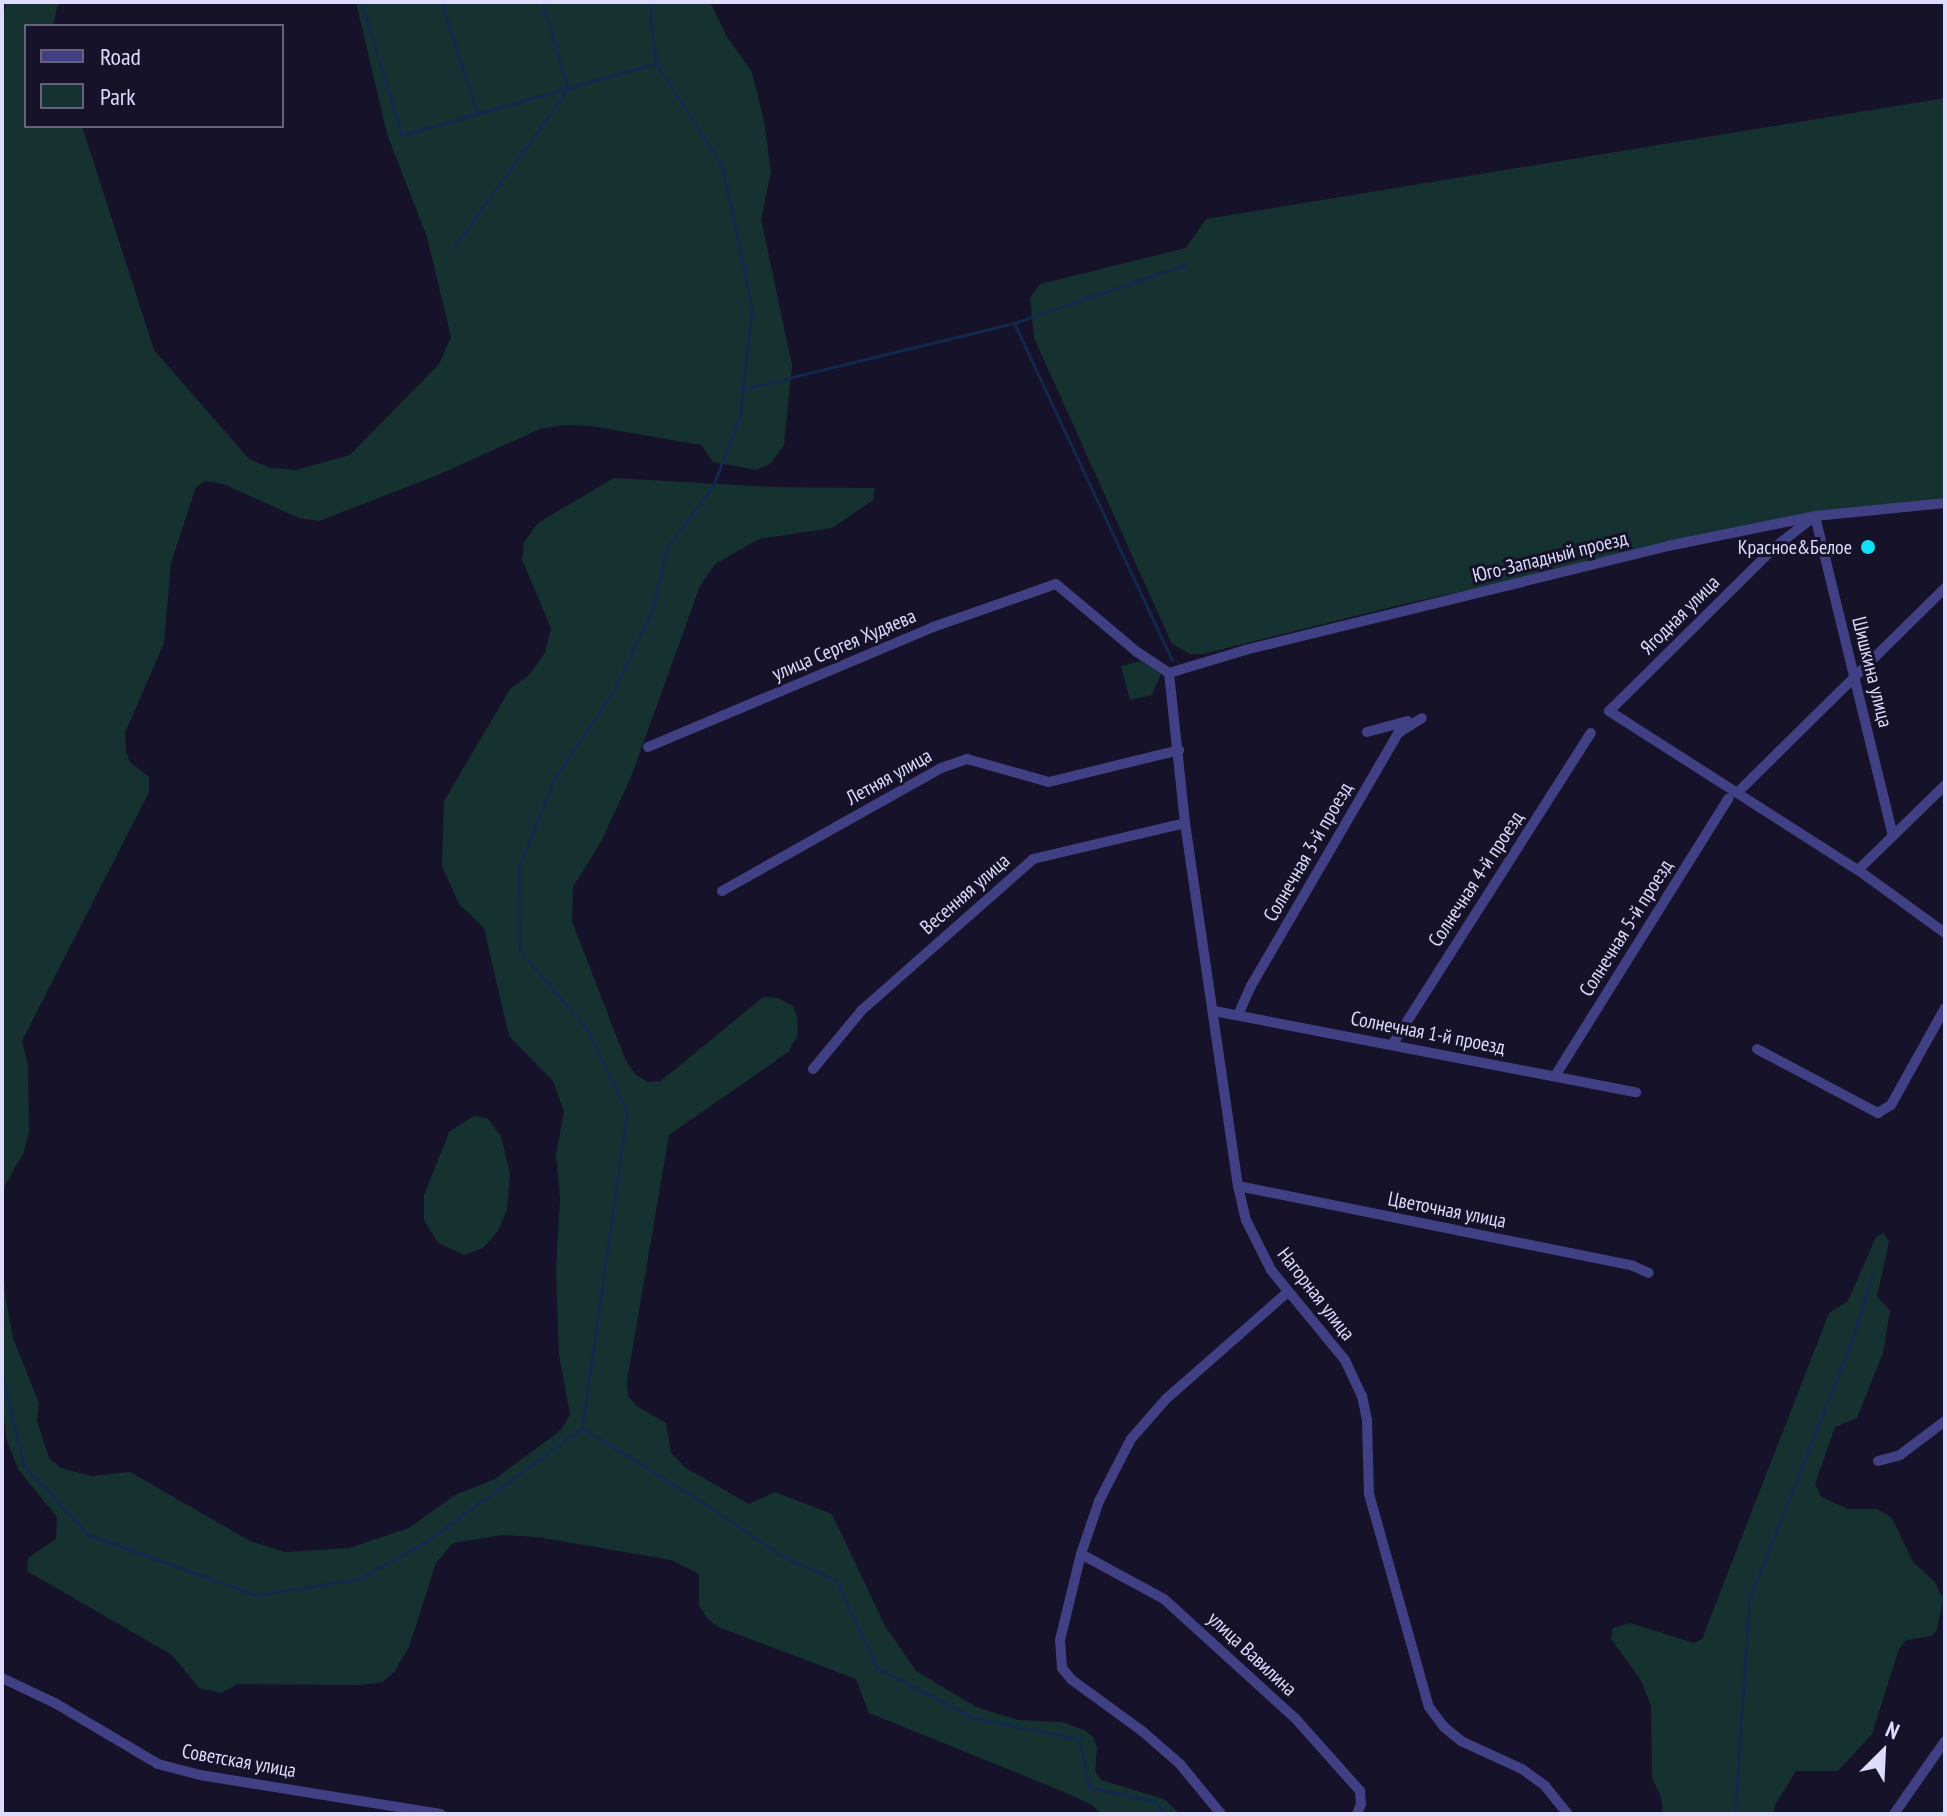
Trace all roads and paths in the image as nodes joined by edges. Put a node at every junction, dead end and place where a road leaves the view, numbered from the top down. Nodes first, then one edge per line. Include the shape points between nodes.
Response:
1 (1945, 503) edge
2 (1815, 516) junction
3 (1945, 588) edge
4 (1169, 673) junction
5 (1855, 678) junction
6 (1367, 732) dead end
7 (1591, 733) dead end
8 (648, 747) dead end
9 (1179, 750) junction
10 (1945, 785) edge
11 (1732, 796) junction
12 (1185, 823) junction
13 (1893, 836) junction
14 (1858, 870) junction
15 (722, 891) dead end
16 (1945, 933) edge
17 (1945, 1008) edge
18 (1214, 1011) junction
19 (1238, 1015) junction
20 (1392, 1045) junction
21 (1757, 1049) dead end
22 (813, 1069) dead end
23 (1555, 1076) junction
24 (1636, 1092) dead end
25 (1238, 1186) junction
26 (1649, 1273) dead end
27 (1288, 1292) junction
28 (1945, 1421) edge
29 (1878, 1461) dead end
30 (1081, 1554) junction
31 (2, 1678) edge
32 (1945, 1741) edge
33 (441, 1814) edge
34 (1221, 1814) edge
35 (1357, 1814) edge
36 (1568, 1814) edge
37 (1894, 1814) edge

1 - 2 street, Юго-Западный проезд
2 - 4 street, Юго-Западный проезд via 1668,546
2 - 5 street, Шишкина улица
2 - 11 street, Ягодная улица via 1775,547 1609,711
3 - 5 street, Солнечная 5-й проезд
4 - 8 street, улица Сергея Худяева via 1056,584 933,627
4 - 9 street, Нагорная улица
5 - 11 street, Солнечная 5-й проезд
5 - 13 street, Шишкина улица
6 - 19 street, Солнечная 3-й проезд via 1422,718 1398,733
7 - 20 street, Солнечная 4-й проезд
9 - 12 street, Нагорная улица
9 - 15 street, Летняя улица via 1049,782 987,762 954,763
10 - 13 street
11 - 14 street
11 - 23 street, Солнечная 5-й проезд
12 - 18 street, Нагорная улица
12 - 22 street, Весенняя улица via 1033,859 862,1010
13 - 14 street
14 - 16 street
17 - 21 street via 1884,1111 1872,1111
18 - 19 street, Солнечная 1-й проезд
18 - 25 street, Нагорная улица
19 - 20 street, Солнечная 1-й проезд
20 - 23 street, Солнечная 1-й проезд
23 - 24 street, Солнечная 1-й проезд
25 - 26 street, Цветочная улица
25 - 27 street, Нагорная улица via 1257,1248
27 - 30 street via 1166,1399 1131,1439 1099,1501
27 - 36 street, Нагорная улица via 1345,1360 1362,1396 1369,1494 1429,1707 1461,1741 1522,1769 1545,1786
28 - 29 street via 1900,1455
30 - 34 street via 1060,1640 1062,1668 1180,1764
30 - 35 street, улица Вавилина via 1164,1599 1284,1708 1360,1791
31 - 33 street, Советская улица via 158,1764
32 - 37 street

